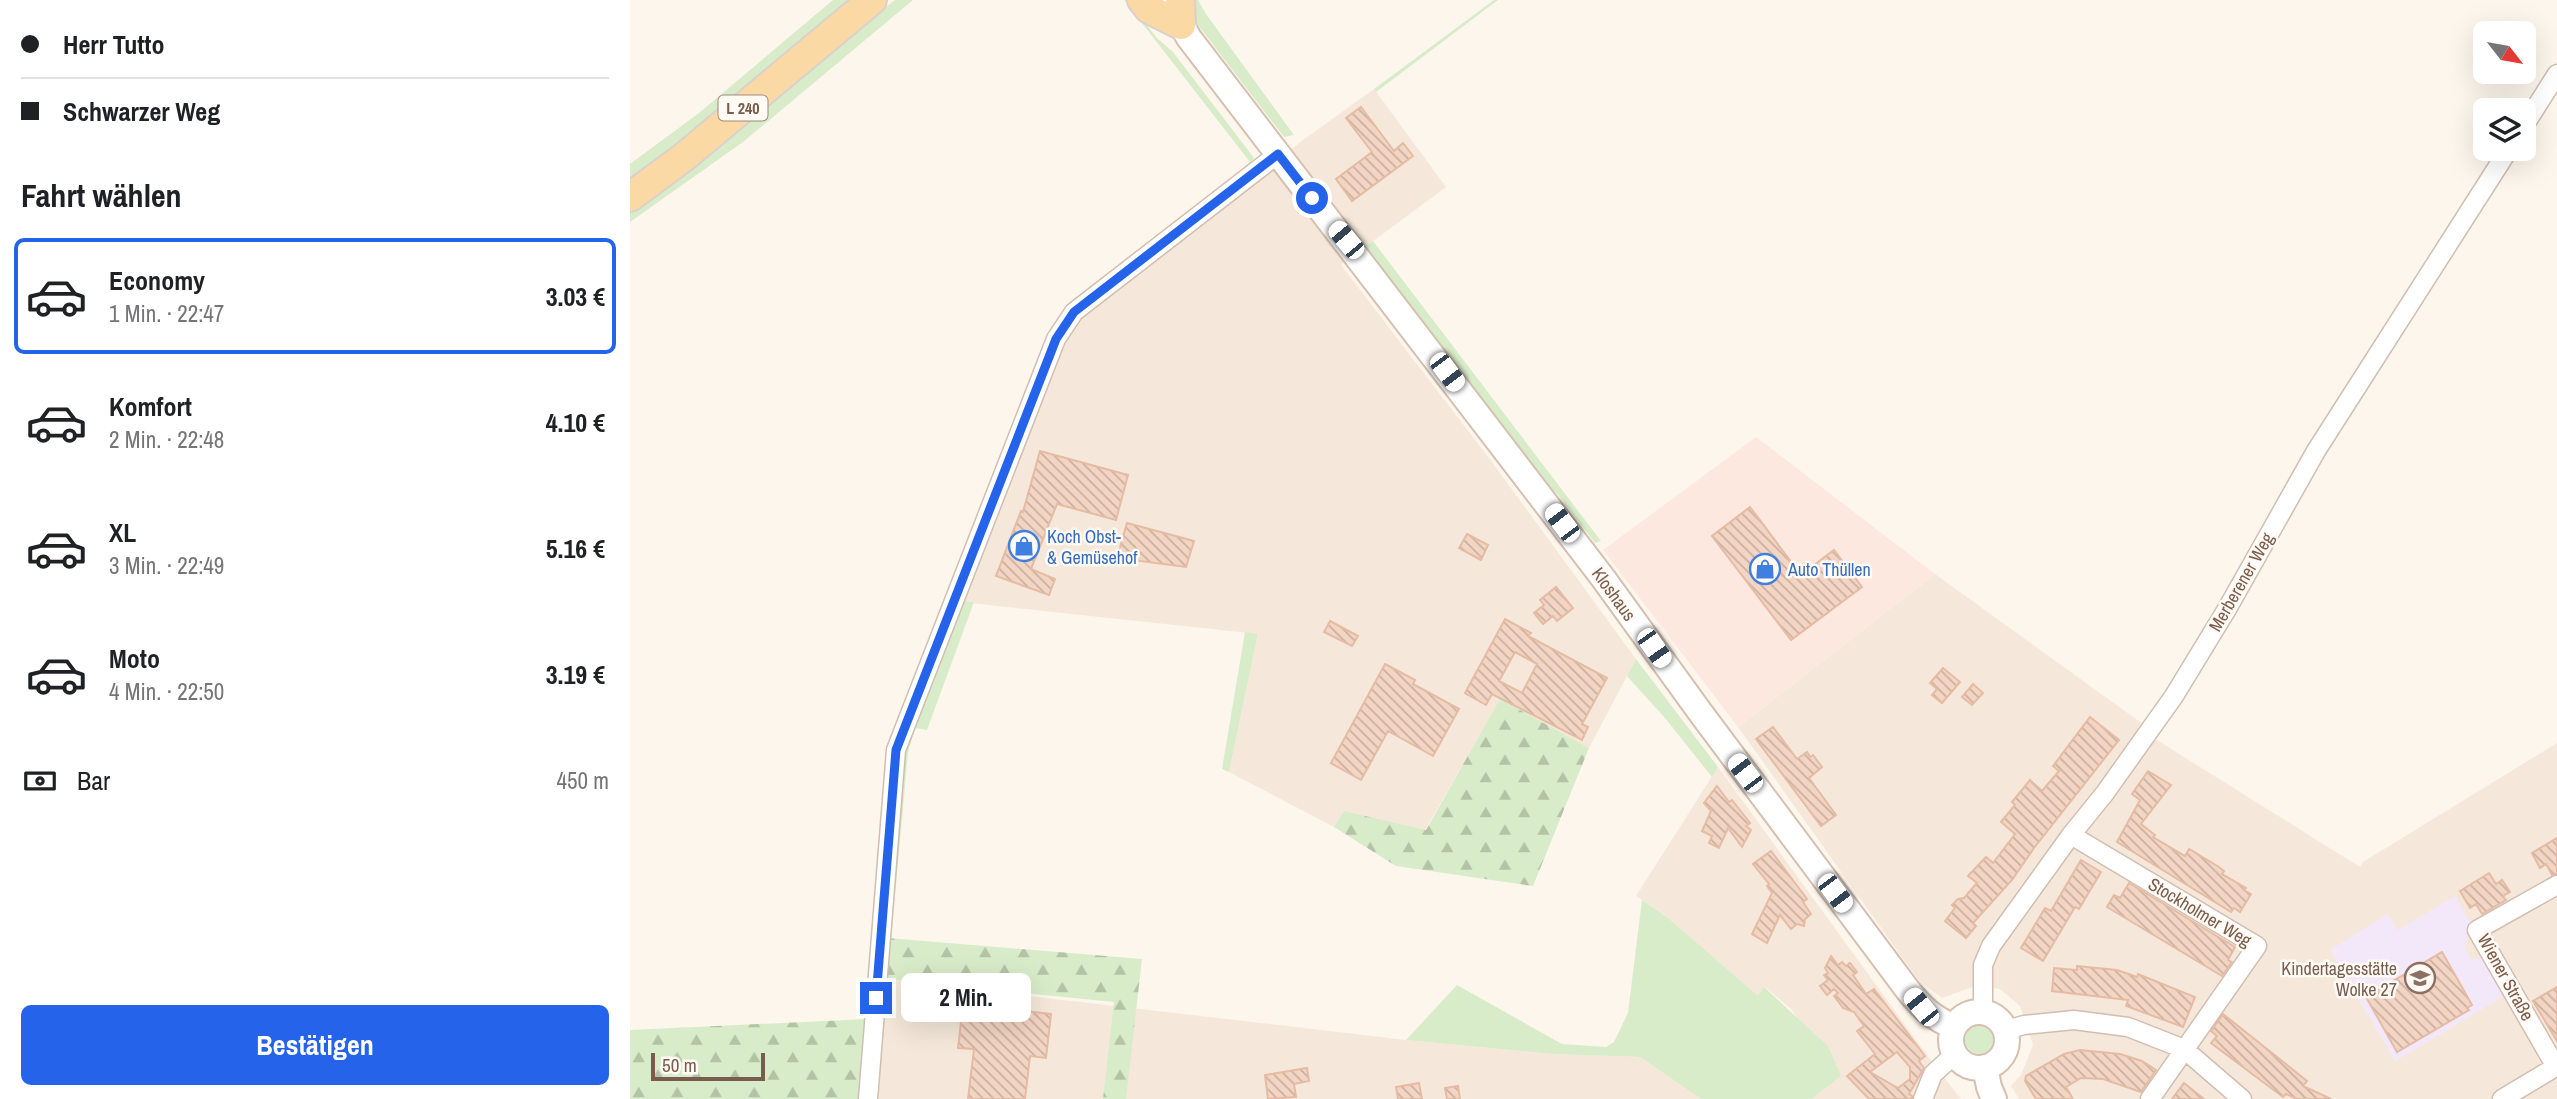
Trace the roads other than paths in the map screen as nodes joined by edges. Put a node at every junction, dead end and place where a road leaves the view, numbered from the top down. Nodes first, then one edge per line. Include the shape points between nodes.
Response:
1 (1142, 0) edge
2 (1153, 0) edge
3 (1168, 0) edge
4 (871, 2) edge
5 (1180, 13) edge
6 (2557, 74) edge
7 (2536, 107) edge
8 (1278, 154) junction
9 (2501, 161) edge
10 (630, 197) edge
11 (2071, 835) junction
12 (2557, 885) edge
13 (1983, 1012) junction
14 (1944, 1023) junction
15 (2006, 1030) junction
16 (2184, 1049) junction
17 (1955, 1054) junction
18 (2556, 1066) edge
19 (1986, 1067) junction
20 (868, 1099) edge
21 (1923, 1099) edge
22 (1994, 1099) edge
23 (2150, 1099) edge
24 (2242, 1099) edge
25 (2502, 1099) edge

1 - 5 main road via 1149,9
2 - 5 main road
3 - 5 main road
4 - 10 main road, L 240
5 - 8 main road, Kloshaus
6 - 7 street
8 - 14 main road, Kloshaus via 1603,578 1907,989 1921,1007
8 - 20 street via 1074,312 1056,339 896,750
9 - 11 street, Merberener Weg via 2316,451 2174,696
11 - 13 street, Merberener Weg via 1991,946 1983,965
11 - 16 street, Stockholmer Weg via 2257,946
12 - 18 street, Wiener Straße via 2477,930
13 - 14 main road
13 - 15 main road via 1997,1018
14 - 17 main road
15 - 16 street via 2074,1020 2128,1027
15 - 19 main road via 2006,1049
16 - 23 street
16 - 24 street
17 - 19 main road via 1968,1066
17 - 21 street via 1933,1074
18 - 25 street
19 - 22 main road

